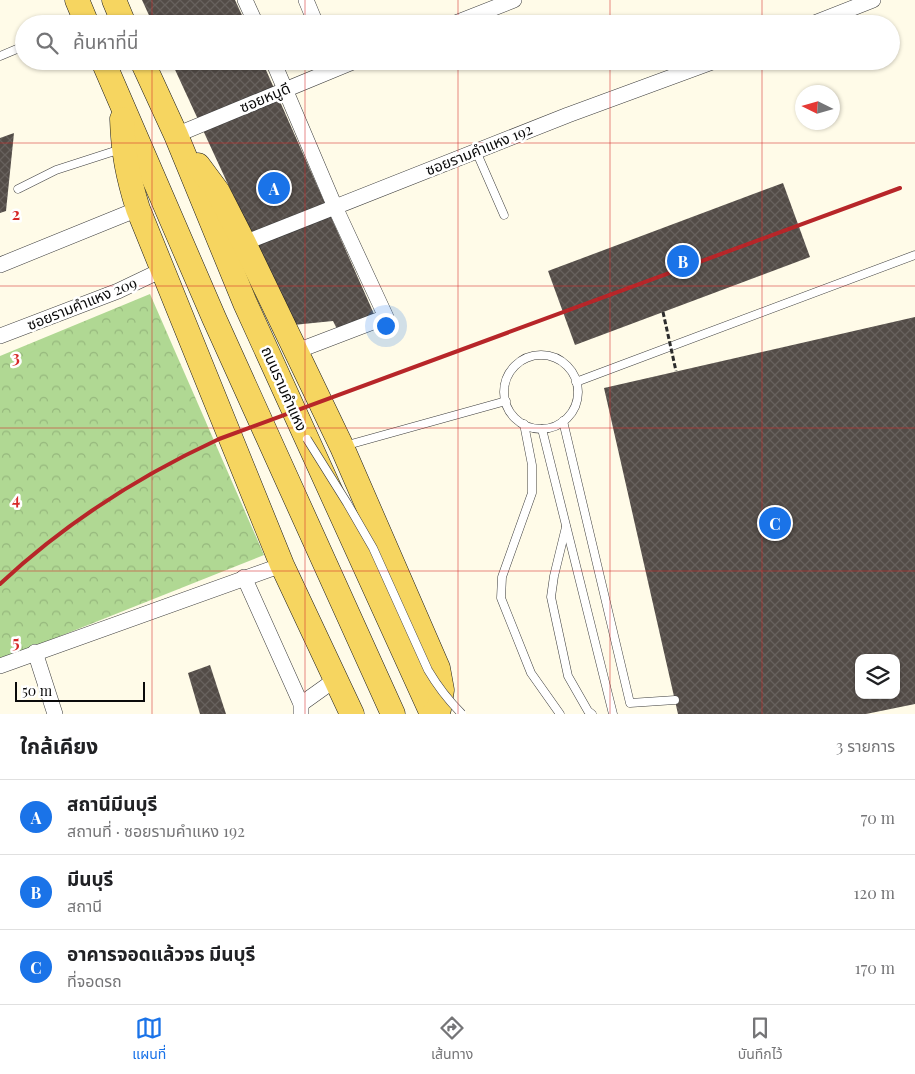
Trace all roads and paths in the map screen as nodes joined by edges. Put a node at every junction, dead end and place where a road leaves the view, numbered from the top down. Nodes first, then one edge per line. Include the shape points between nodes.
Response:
1 (114, 0) edge
2 (245, 0) edge
3 (306, 0) edge
4 (514, 0) edge
5 (873, 0) edge
6 (120, 15) edge
7 (252, 15) edge
8 (312, 15) edge
9 (475, 15) edge
10 (835, 15) edge
11 (15, 50) edge
12 (0, 56) edge
13 (107, 70) edge
14 (146, 70) edge
15 (277, 70) edge
16 (324, 70) edge
17 (690, 70) edge
18 (286, 90) junction
19 (122, 105) junction
20 (176, 135) junction
21 (123, 148) junction
22 (476, 151) junction
23 (18, 189) dead end
24 (335, 207) junction
25 (138, 209) junction
26 (504, 215) dead end
27 (244, 243) junction
28 (915, 255) edge
29 (0, 266) edge
30 (162, 270) junction
31 (664, 312) dead end
32 (0, 336) edge
33 (297, 351) junction
34 (676, 371) dead end
35 (576, 382) junction
36 (506, 401) junction
37 (563, 421) junction
38 (524, 424) junction
39 (542, 429) junction
40 (307, 439) junction
41 (342, 447) junction
42 (566, 526) junction
43 (282, 565) junction
44 (244, 577) junction
45 (35, 652) junction
46 (0, 666) edge
47 (336, 679) junction
48 (675, 700) dead end
49 (301, 709) edge
50 (55, 714) edge
51 (352, 714) edge
52 (393, 714) edge
53 (432, 714) edge
54 (462, 714) edge
55 (560, 714) edge
56 (592, 714) edge
57 (613, 714) edge

1 - 6 main road
2 - 7 street
3 - 8 street
4 - 9 street
5 - 10 street
11 - 12 lane
13 - 19 main road
14 - 20 main road, ถนนรามคำแหง
15 - 18 street
16 - 18 street, ซอยหนูดี
17 - 22 street, ซอยรามคำแหง 192
18 - 20 street, ซอยหนูดี
18 - 24 street
19 - 21 main road
19 - 52 main road via 214,318
20 - 27 main road via 218,192
20 - 40 main road, ถนนรามคำแหง via 245,303
21 - 23 lane via 56,170
21 - 25 main road
22 - 24 street, ซอยรามคำแหง 192
22 - 26 lane
24 - 27 street, ซอยรามคำแหง 192
24 - 33 street via 386,316
25 - 29 street
25 - 30 main road
27 - 33 main road
28 - 35 lane
30 - 32 street, ซอยรามคำแหง 209 via 118,291
30 - 43 main road
31 - 34 path, bridge
33 - 41 main road
35 - 36 lane via 570,369 561,361 538,355 517,364 509,373 504,385
35 - 37 lane via 576,402
36 - 38 lane via 509,410
36 - 41 lane
37 - 39 lane
37 - 48 lane via 630,703
38 - 39 lane
38 - 55 lane via 532,466 532,493 502,577 502,598 531,673
39 - 42 lane
40 - 53 main road, ถนนรามคำแหง, bridge
40 - 54 lane, bridge via 373,548 437,686
41 - 53 main road via 438,668 442,690 439,709
42 - 56 lane via 551,597 568,676
42 - 57 lane
43 - 44 street
43 - 47 main road
44 - 45 street
44 - 49 street
45 - 46 street
45 - 50 street
47 - 49 street
47 - 51 main road

